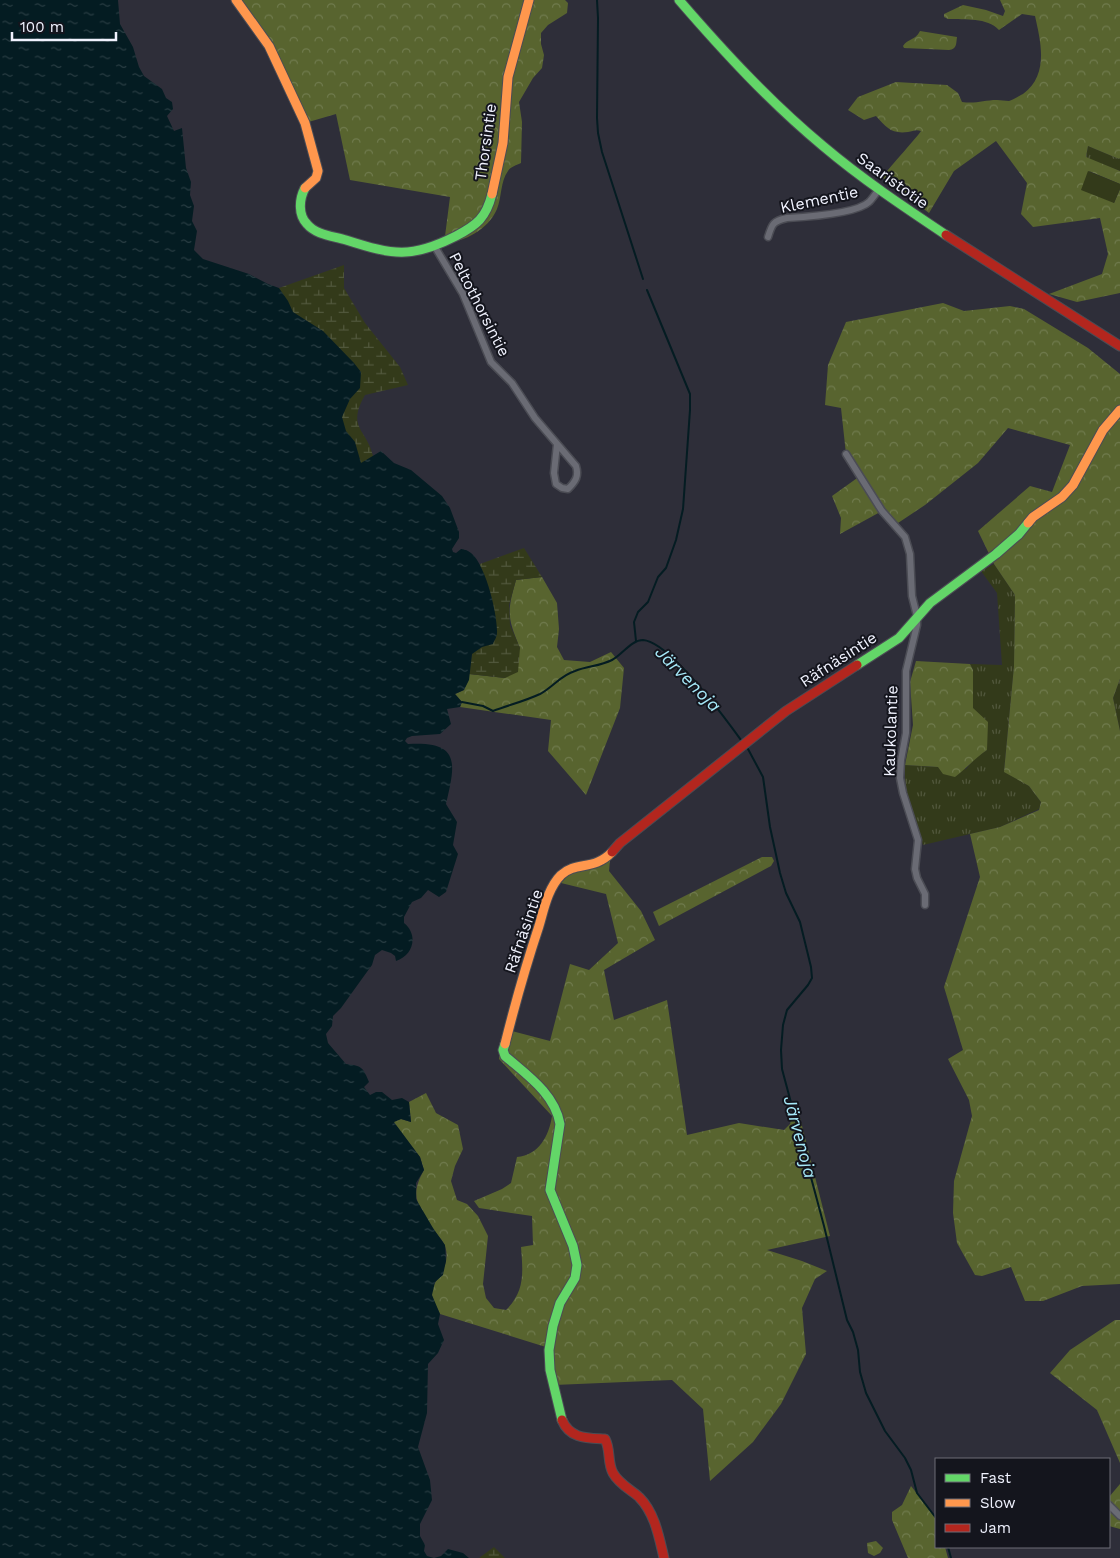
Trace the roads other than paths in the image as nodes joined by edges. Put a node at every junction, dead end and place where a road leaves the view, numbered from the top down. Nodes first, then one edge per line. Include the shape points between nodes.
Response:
1 (236, 0) edge
2 (529, 0) edge
3 (679, 0) edge
4 (879, 189) junction
5 (768, 238) dead end
6 (435, 247) junction
7 (1120, 346) edge
8 (1120, 410) edge
9 (557, 444) junction
10 (846, 454) dead end
11 (917, 616) junction
12 (925, 905) dead end
13 (1110, 1506) edge
14 (1120, 1516) edge
15 (664, 1558) edge

1 - 6 street, Thorsintie via 270,46 305,123 318,171 302,193 304,221 322,233 367,248 406,254
2 - 6 street, Thorsintie via 510,66 505,129 491,201 473,227
3 - 4 street, Saaristotie via 739,68 776,104 844,164
4 - 5 street, Klementie via 868,203 853,209 778,220 771,225
4 - 7 street, Saaristotie
6 - 9 street, Peltothorsintie via 463,294 490,362 512,383
8 - 11 street, Räfnäsintie via 1103,430 1073,485 1062,498 1033,516 1019,534 996,554
9 - 9 street, Peltothorsintie via 578,473 568,489 556,484
10 - 11 street, Kaukolantie via 882,511 905,537
11 - 12 street, Kaukolantie via 906,672 906,733 900,778 918,840 915,869 925,894
11 - 15 street, Räfnäsintie via 899,638 786,711 620,843 600,863 573,867 563,873 543,913 508,1031 503,1050 505,1056 550,1099 558,1110 560,1123 550,1190 576,1252 577,1267 573,1284 562,1299 554,1323 550,1348 549,1366 559,1412 565,1427 576,1436 605,1439 609,1444 612,1471 644,1502
13 - 14 street

